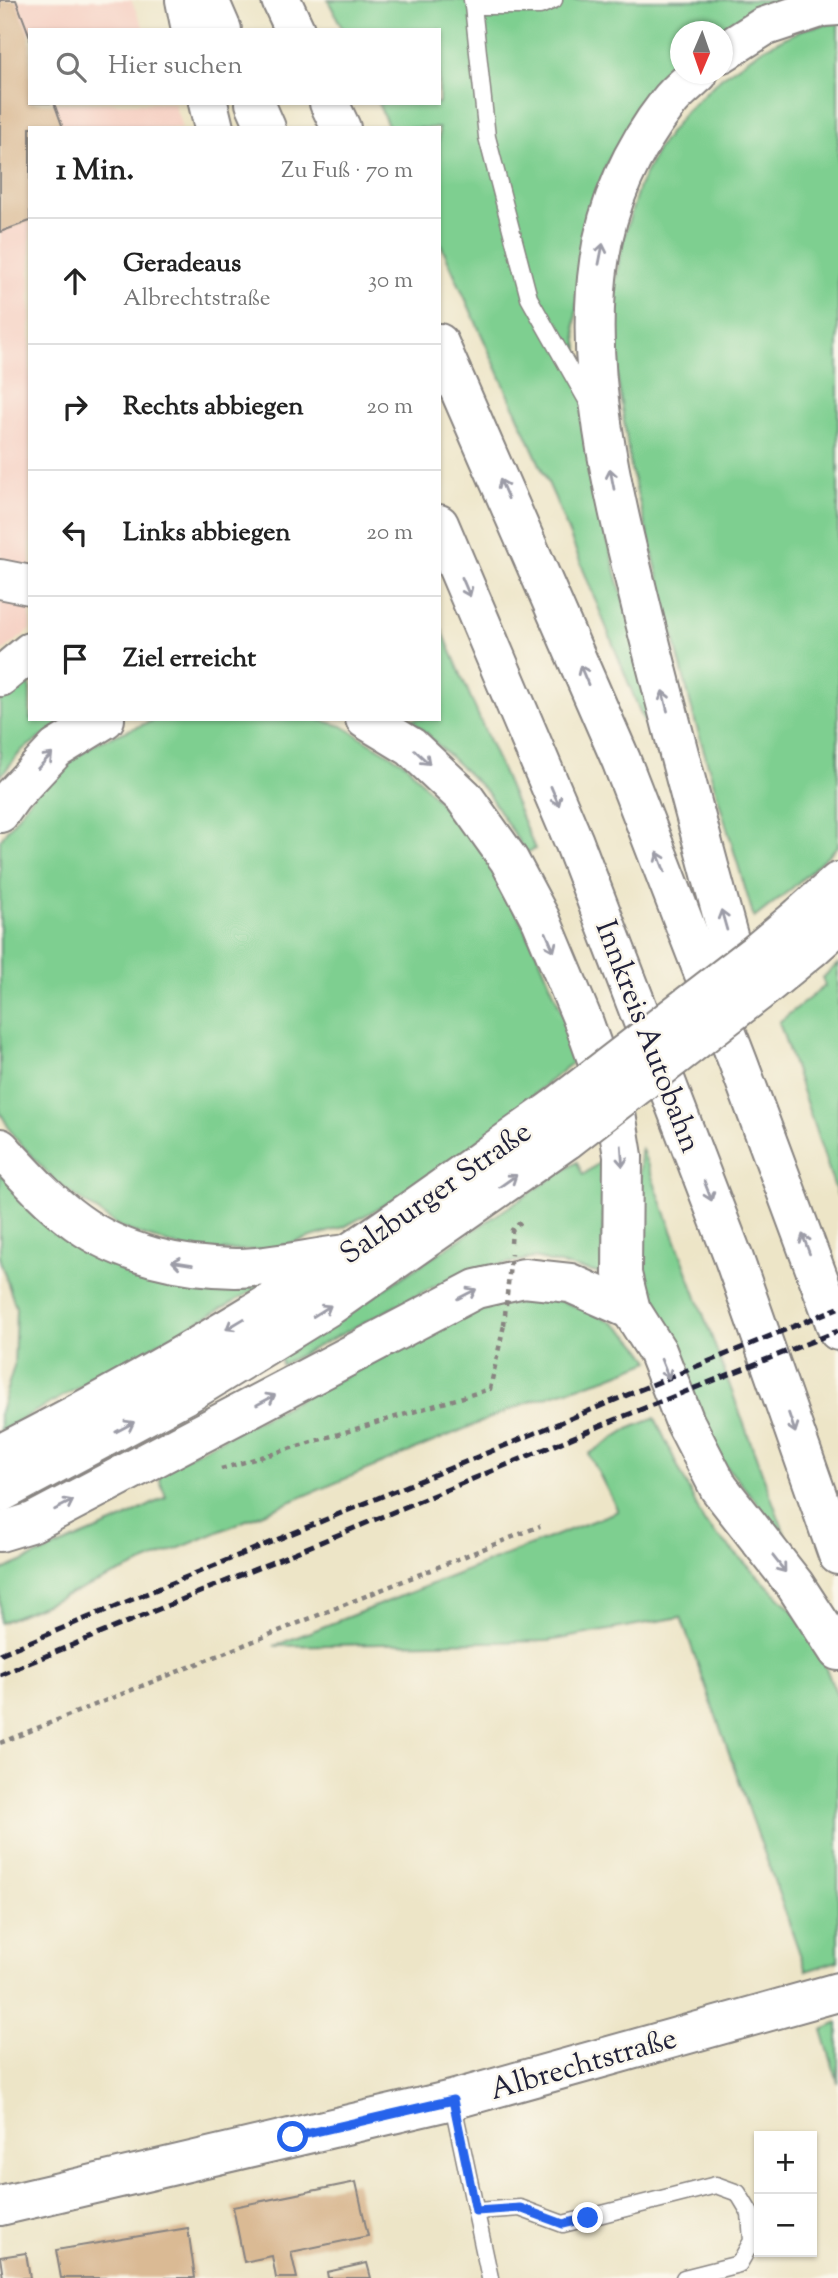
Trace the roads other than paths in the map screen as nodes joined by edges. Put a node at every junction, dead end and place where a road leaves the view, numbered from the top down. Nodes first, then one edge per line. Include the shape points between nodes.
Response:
1 (185, 0) edge
2 (209, 0) edge
3 (281, 0) edge
4 (554, 0) edge
5 (472, 3) edge
6 (838, 6) edge
7 (191, 28) edge
8 (221, 28) edge
9 (294, 28) edge
10 (733, 46) edge
11 (688, 84) edge
12 (208, 105) edge
13 (256, 105) edge
14 (330, 105) edge
15 (214, 126) edge
16 (265, 126) edge
17 (340, 126) edge
18 (441, 348) edge
19 (602, 428) junction
20 (441, 529) edge
21 (0, 579) edge
22 (28, 585) edge
23 (28, 654) edge
24 (0, 677) edge
25 (103, 721) edge
26 (368, 721) edge
27 (0, 813) edge
28 (838, 883) edge
29 (817, 929) edge
30 (738, 1062) junction
31 (561, 1123) junction
32 (0, 1148) edge
33 (347, 1254) junction
34 (631, 1310) junction
35 (838, 1331) edge
36 (0, 1454) edge
37 (0, 1493) edge
38 (0, 1532) edge
39 (838, 1555) edge
40 (838, 1651) edge
41 (838, 1992) edge
42 (453, 2100) junction
43 (0, 2206) edge
44 (476, 2211) junction
45 (490, 2278) edge
46 (684, 2278) edge

1 - 7 main road
2 - 8 main road
3 - 9 main road
4 - 5 lane via 540,6
5 - 19 lane via 487,137 528,298
6 - 10 main road via 763,27
19 -> 11 main road via 594,322 599,261 613,202 635,152 669,102
12 - 15 main road
13 - 16 main road
14 - 17 main road
30 -> 18 main road via 621,760
30 -> 19 main road via 742,986 684,780
20 -> 39 main road, Innkreis Autobahn via 579,855 734,1259
21 - 22 main road
23 - 24 main road
27 -> 25 main road via 56,749
26 -> 34 main road via 411,747 464,797 509,860 541,920 616,1113 623,1156 622,1274
28 - 29 main road, Salzburger Straße
29 - 31 main road, Salzburger Straße, bridge via 757,993
35 -> 30 main road
31 - 33 main road, Salzburger Straße
37 -> 31 main road, Salzburger Straße via 190,1392 320,1313
33 -> 32 main road via 236,1268 181,1264 130,1250 78,1223
33 -> 36 main road, Salzburger Straße via 129,1387
38 -> 34 main road via 33,1522 476,1289 524,1278 570,1283
34 -> 40 main road via 657,1351 685,1422 719,1488 795,1585
41 - 42 main road, Albrechtstraße
42 - 43 main road, Albrechtstraße
42 - 44 lane
44 - 45 lane
44 - 46 lane via 520,2208 563,2224 716,2185 738,2193 750,2213 752,2241 739,2264

